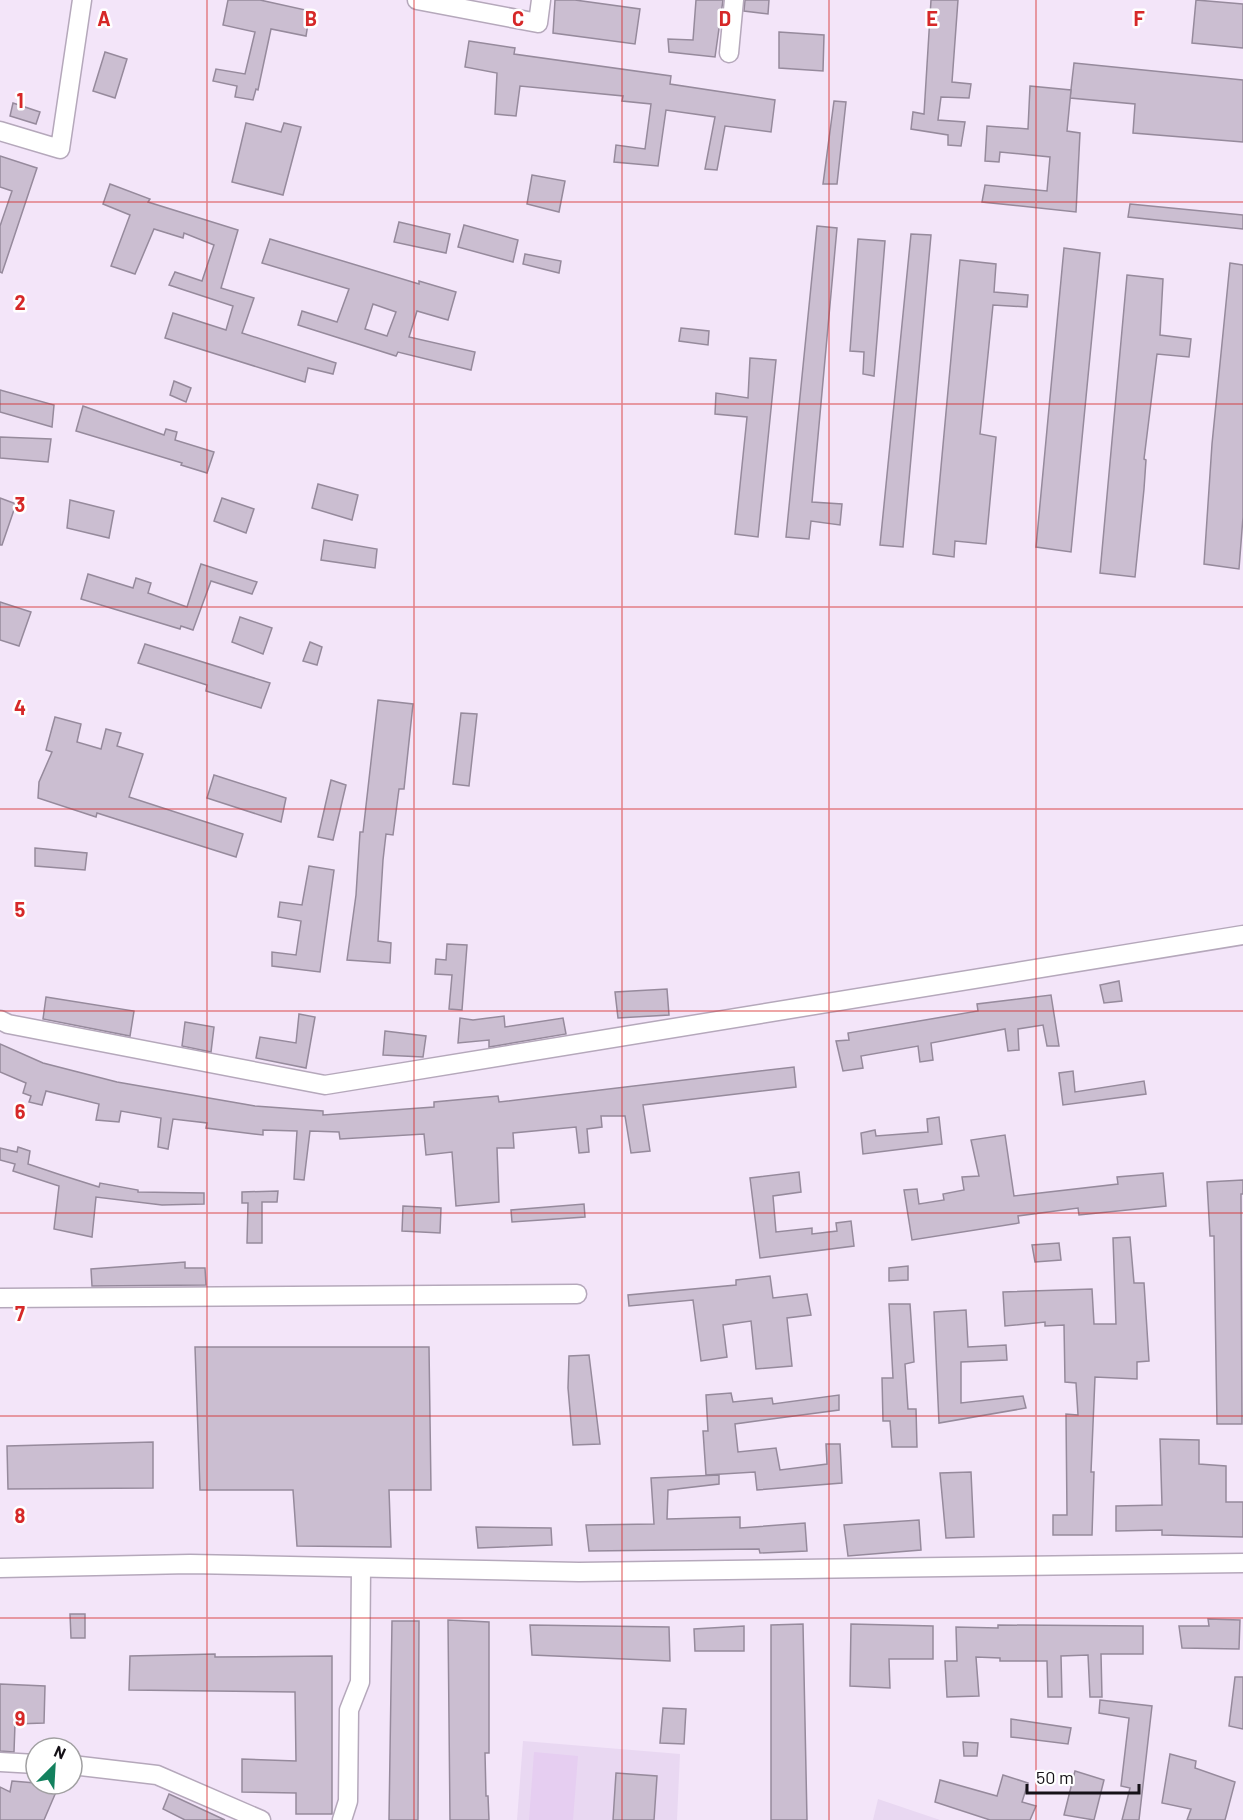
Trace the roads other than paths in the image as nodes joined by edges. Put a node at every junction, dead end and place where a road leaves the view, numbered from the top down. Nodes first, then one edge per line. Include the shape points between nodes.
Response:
1 (82, 0) edge
2 (417, 0) edge
3 (541, 0) edge
4 (734, 0) edge
5 (729, 53) dead end
6 (0, 131) edge
7 (1243, 935) edge
8 (0, 1020) edge
9 (577, 1294) dead end
10 (0, 1298) edge
11 (1243, 1563) edge
12 (0, 1568) edge
13 (361, 1568) junction
14 (0, 1762) edge
15 (24, 1763) edge
16 (84, 1767) edge
17 (261, 1820) edge
18 (342, 1820) edge

1 - 6 street via 60,148
2 - 3 street via 538,23
4 - 5 street
7 - 8 street via 325,1085
9 - 10 street
11 - 13 street via 579,1572
12 - 13 street via 190,1564
13 - 18 street via 360,1682 350,1710 348,1801
14 - 15 street
16 - 17 street via 157,1775

